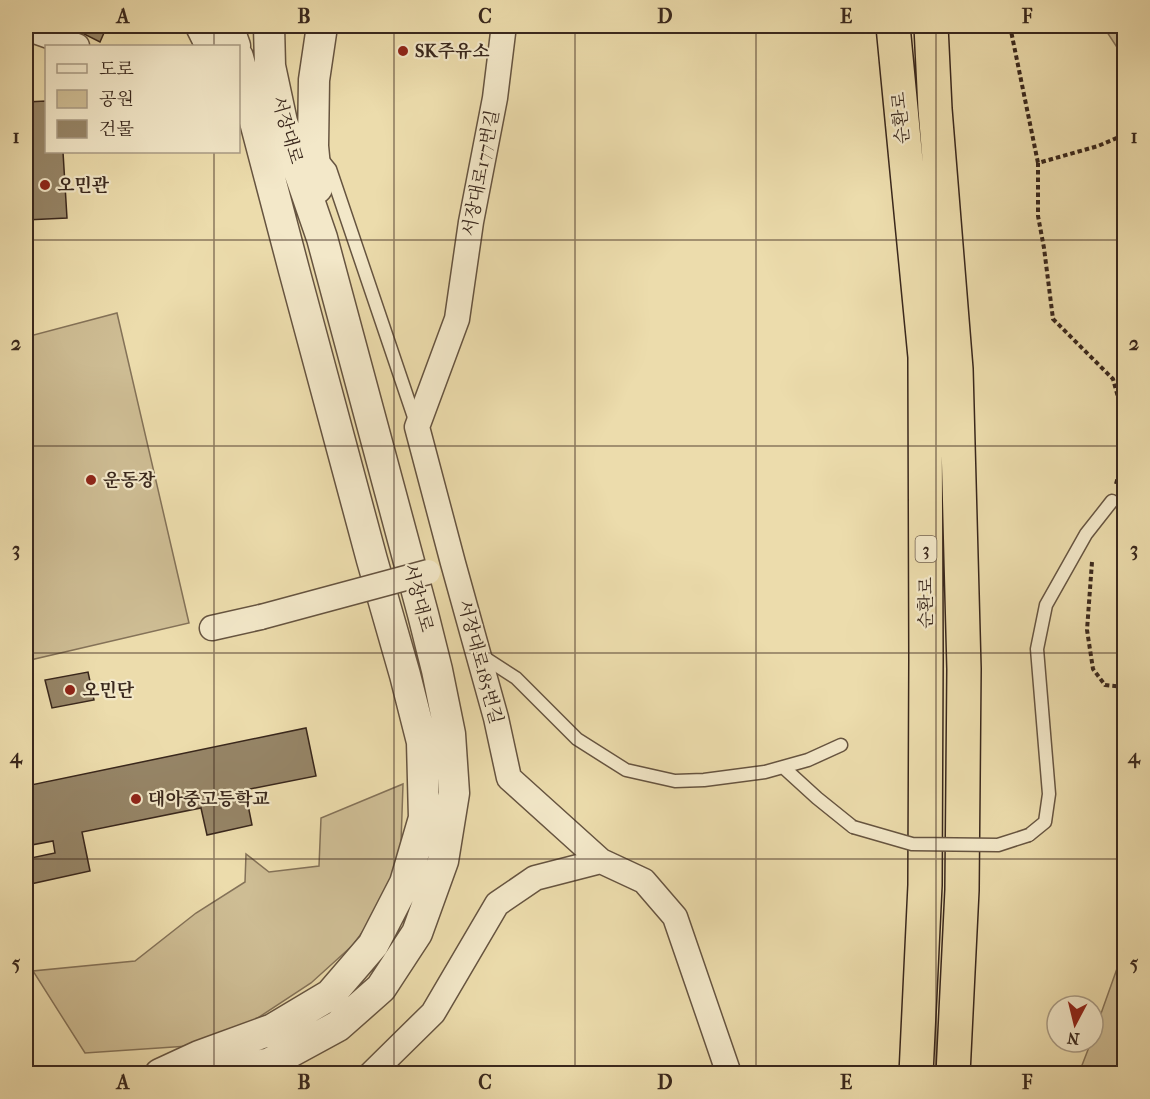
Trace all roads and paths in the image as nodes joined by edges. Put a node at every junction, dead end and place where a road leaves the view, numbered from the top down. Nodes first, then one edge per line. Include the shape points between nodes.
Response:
1 (201, 26) edge
2 (228, 26) edge
3 (269, 26) edge
4 (322, 26) edge
5 (502, 26) edge
6 (893, 26) edge
7 (931, 26) edge
8 (1010, 26) edge
9 (26, 28) edge
10 (74, 45) edge
11 (210, 45) edge
12 (235, 45) edge
13 (240, 64) edge
14 (240, 101) edge
15 (259, 131) junction
16 (1125, 135) edge
17 (313, 146) junction
18 (1038, 163) junction
19 (322, 238) junction
20 (1125, 419) edge
21 (417, 427) junction
22 (1125, 447) edge
23 (1112, 501) joint
24 (1092, 562) dead end
25 (453, 563) junction
26 (212, 628) dead end
27 (478, 654) junction
28 (1125, 687) edge
29 (841, 745) dead end
30 (783, 767) junction
31 (601, 861) junction
32 (275, 1068) edge
33 (160, 1074) edge
34 (222, 1074) edge
35 (370, 1074) edge
36 (729, 1074) edge
37 (916, 1074) edge
38 (953, 1074) edge

1 - 11 street
2 - 12 street
3 - 19 street, 서장대로 via 270,66 282,122
4 - 17 street via 314,80
5 - 21 street, 서장대로177번길 via 495,98 457,320
6 - 37 highway, 순환로 / 3 via 925,357 925,885
7 - 38 highway, 순환로 / 3 via 956,369 964,669 962,890
8 - 18 path
9 - 10 street
13 - 15 street, 서장대로
14 - 15 street
15 - 33 street, 서장대로 via 422,742 424,818 405,883 373,945 330,995 273,1029
16 - 18 path
17 - 19 street
17 - 21 lane, 서장대로185번길 via 330,169
18 - 20 path via 1038,216 1053,319 1113,379
19 - 32 street, 서장대로 via 437,670 450,734 454,793 442,861 417,933 381,988 338,1026
21 - 25 street, 서장대로185번길
22 - 23 path
23 - 30 lane, bridge via 1086,534 1047,605 1037,649 1049,795 1045,822 1029,835 998,845 912,844 853,827
24 - 28 path via 1087,630 1093,669 1106,685
25 - 26 street, bridge
25 - 27 street, 서장대로185번길
27 - 30 lane via 516,678 578,739 626,770 675,781
27 - 31 street, 서장대로185번길 via 508,778
29 - 30 lane
31 - 35 street via 535,878 497,904 433,1013
31 - 36 street, 서장대로185번길 via 644,881 675,917
32 - 34 street, 서장대로

